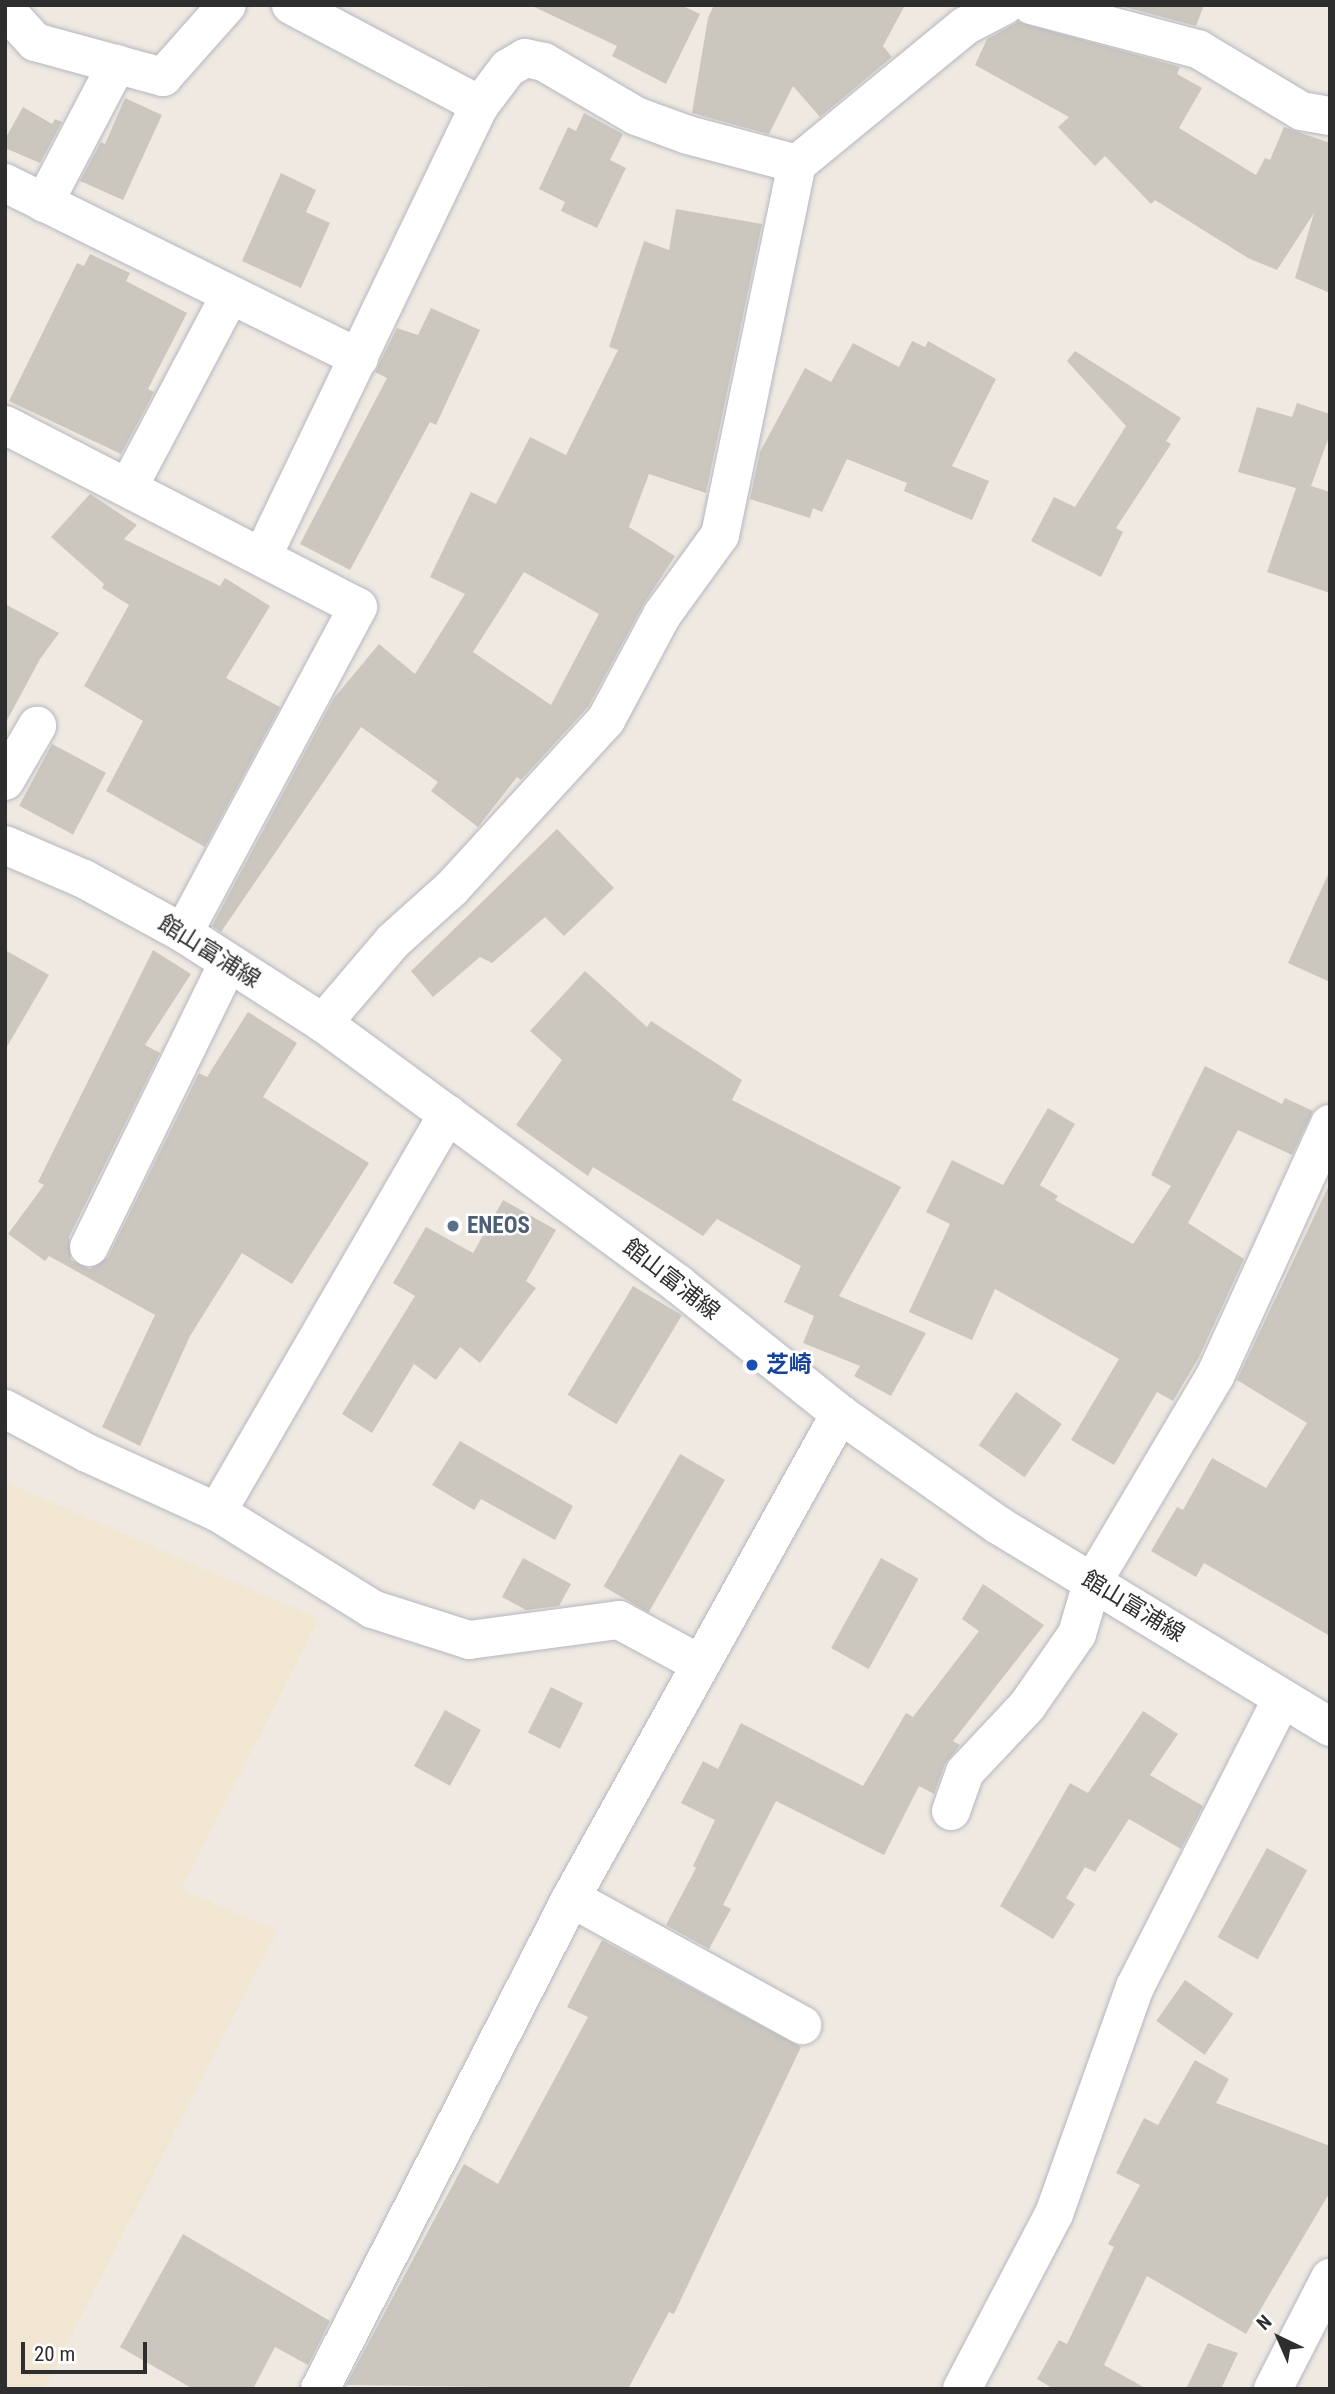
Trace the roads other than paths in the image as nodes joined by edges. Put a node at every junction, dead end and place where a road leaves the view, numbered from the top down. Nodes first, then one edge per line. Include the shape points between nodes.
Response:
1 (227, 5) edge
2 (291, 5) edge
3 (1005, 5) edge
4 (1046, 7) edge
5 (5, 9) edge
6 (117, 64) junction
7 (480, 105) junction
8 (1330, 116) edge
9 (797, 164) junction
10 (5, 183) edge
11 (44, 203) junction
12 (230, 295) junction
13 (359, 358) junction
14 (5, 425) edge
15 (129, 486) junction
16 (263, 555) junction
17 (37, 726) dead end
18 (5, 781) edge
19 (5, 845) edge
20 (183, 933) junction
21 (228, 963) junction
22 (323, 1023) junction
23 (448, 1114) junction
24 (1330, 1124) edge
25 (89, 1247) dead end
26 (5, 1409) edge
27 (840, 1415) junction
28 (217, 1512) junction
29 (1092, 1583) junction
30 (700, 1664) junction
31 (1282, 1698) junction
32 (1330, 1727) edge
33 (951, 1811) dead end
34 (571, 1898) junction
35 (802, 2025) dead end
36 (1330, 2278) edge
37 (320, 2389) edge
38 (962, 2389) edge
39 (1273, 2389) edge

1 - 6 street via 163,77
2 - 7 street
3 - 9 street via 965,26
4 - 8 street via 1198,48 1301,111
5 - 6 street via 35,41
6 - 11 street
7 - 9 street via 494,83 525,58 544,62 636,116
7 - 13 street
9 - 22 street via 720,535 662,615 606,720 452,888 393,941
10 - 11 street
11 - 12 street
12 - 13 street
12 - 15 street
13 - 16 street
14 - 15 street
15 - 16 street
16 - 20 street via 358,607
17 - 18 street
19 - 20 street, 館山富浦線 via 84,879
20 - 21 street, 館山富浦線
21 - 22 street, 館山富浦線
21 - 25 street
22 - 23 street, 館山富浦線
23 - 27 street, 館山富浦線 via 678,1284
23 - 28 street
24 - 29 street via 1216,1376
26 - 28 street via 86,1453
27 - 29 street, 館山富浦線 via 998,1525
27 - 30 street
28 - 30 street via 372,1609 469,1640 619,1620
29 - 31 street, 館山富浦線
29 - 33 street via 1077,1634 1027,1706 965,1772
30 - 34 street
31 - 32 street, 館山富浦線
31 - 38 street via 1135,1987 1054,2214
34 - 35 street
34 - 37 street
36 - 39 street

